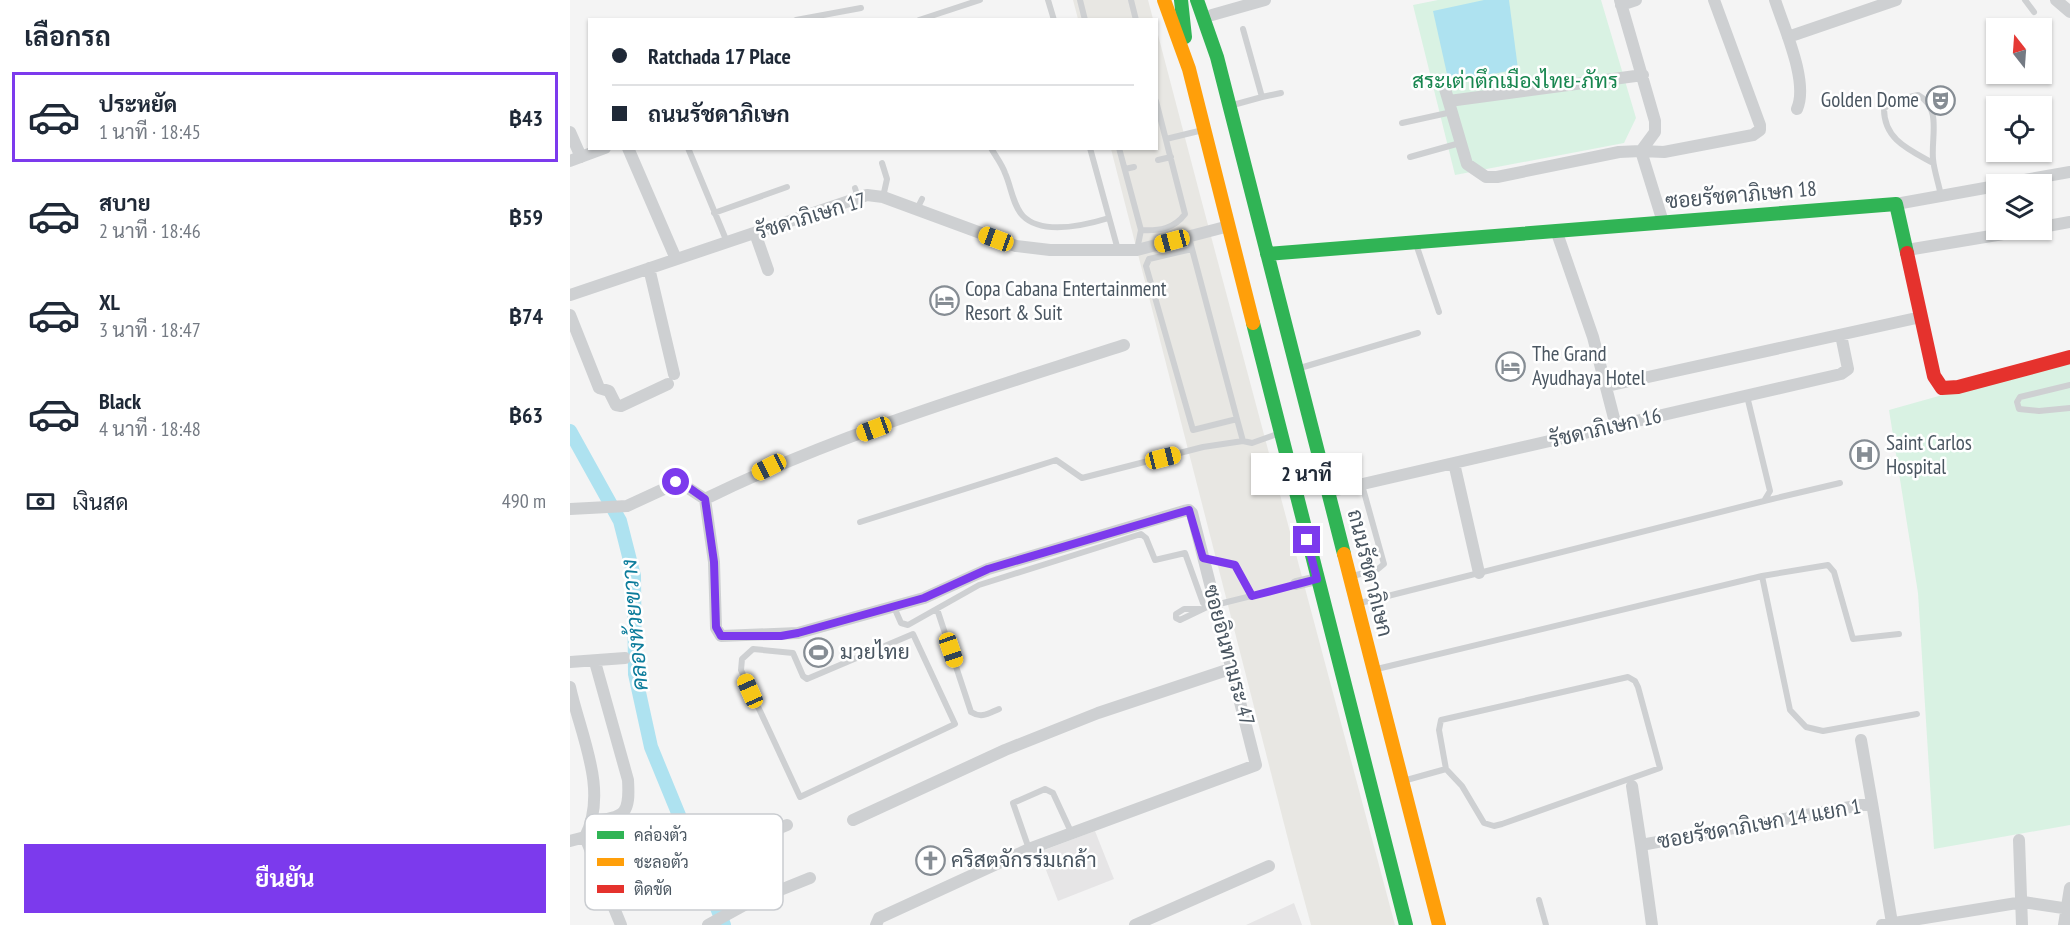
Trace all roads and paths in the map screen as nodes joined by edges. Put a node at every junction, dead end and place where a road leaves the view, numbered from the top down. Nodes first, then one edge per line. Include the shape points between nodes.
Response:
1 (980, 0) edge
2 (1048, 0) edge
3 (1080, 0) edge
4 (1131, 0) edge
5 (1164, 0) edge
6 (1181, 0) edge
7 (1197, 0) edge
8 (1210, 0) edge
9 (1265, 0) edge
10 (1636, 0) edge
11 (1714, 0) edge
12 (1775, 0) edge
13 (1896, 0) edge
14 (2025, 0) edge
15 (2056, 0) edge
16 (1621, 2) edge
17 (861, 8) dead end
18 (2034, 12) dead end
19 (2070, 12) edge
20 (1212, 15) junction
21 (807, 18) edge
22 (925, 18) edge
23 (1053, 18) edge
24 (1084, 18) edge
25 (1136, 18) edge
26 (1243, 29) dead end
27 (1788, 37) junction
28 (1217, 57) junction
29 (1189, 69) junction
30 (1643, 75) junction
31 (1443, 82) dead end
32 (1281, 93) dead end
33 (1262, 97) junction
34 (1229, 106) junction
35 (1450, 107) junction
36 (1158, 109) edge
37 (1797, 109) dead end
38 (1402, 123) dead end
39 (1204, 129) junction
40 (570, 132) edge
41 (1166, 139) junction
42 (1460, 143) junction
43 (600, 150) edge
44 (629, 150) edge
45 (688, 150) edge
46 (992, 150) edge
47 (1090, 150) edge
48 (1120, 150) edge
49 (1641, 151) junction
50 (1171, 157) junction
51 (1410, 157) dead end
52 (576, 159) edge
53 (1158, 160) dead end
54 (882, 163) dead end
55 (1934, 163) junction
56 (1134, 167) dead end
57 (1125, 169) junction
58 (2070, 172) edge
59 (2052, 175) edge
60 (787, 187) dead end
61 (1986, 188) edge
62 (883, 196) junction
63 (1941, 196) junction
64 (1896, 204) junction
65 (714, 213) junction
66 (1109, 218) junction
67 (1664, 222) junction
68 (2070, 222) edge
69 (2052, 225) edge
70 (1229, 226) junction
71 (1141, 230) junction
72 (1557, 232) junction
73 (755, 233) junction
74 (1986, 237) edge
75 (727, 242) junction
76 (1191, 243) junction
77 (1416, 244) junction
78 (1137, 250) junction
79 (1907, 250) junction
80 (1118, 251) junction
81 (1267, 254) junction
82 (676, 259) junction
83 (649, 268) junction
84 (768, 270) dead end
85 (570, 295) edge
86 (1439, 312) dead end
87 (570, 315) edge
88 (1921, 316) junction
89 (1418, 333) dead end
90 (1841, 335) junction
91 (1124, 345) dead end
92 (2070, 357) edge
93 (1296, 369) junction
94 (2070, 385) edge
95 (1607, 386) junction
96 (1747, 395) junction
97 (2070, 408) edge
98 (1237, 418) junction
99 (1616, 426) junction
100 (1281, 433) junction
101 (1243, 441) junction
102 (1454, 463) junction
103 (1840, 483) dead end
104 (1362, 484) junction
105 (1328, 492) junction
106 (705, 499) junction
107 (1764, 501) junction
108 (570, 509) edge
109 (860, 522) dead end
110 (1203, 558) junction
111 (1479, 573) junction
112 (1762, 576) junction
113 (1349, 577) junction
114 (1317, 579) junction
115 (1296, 585) joint
116 (1252, 596) junction
117 (1356, 604) junction
118 (894, 607) junction
119 (1207, 607) junction
120 (937, 609) junction
121 (1899, 634) dead end
122 (752, 635) junction
123 (770, 635) junction
124 (753, 649) junction
125 (771, 650) junction
126 (625, 658) dead end
127 (570, 662) edge
128 (595, 662) junction
129 (1233, 668) junction
130 (1373, 670) junction
131 (570, 687) edge
132 (999, 709) dead end
133 (1917, 714) dead end
134 (1861, 741) dead end
135 (1446, 770) junction
136 (1402, 781) junction
137 (1632, 786) dead end
138 (1872, 803) junction
139 (594, 814) edge
140 (622, 814) edge
141 (853, 820) dead end
142 (787, 825) dead end
143 (783, 827) edge
144 (1071, 834) junction
145 (585, 837) edge
146 (2019, 840) dead end
147 (570, 841) edge
148 (1641, 845) junction
149 (1029, 849) junction
150 (1269, 866) dead end
151 (810, 878) dead end
152 (2070, 888) edge
153 (783, 889) edge
154 (1539, 900) dead end
155 (2023, 902) junction
156 (2068, 908) edge
157 (615, 910) edge
158 (736, 910) edge
159 (711, 924) edge
160 (1891, 924) edge
161 (621, 925) edge
162 (876, 925) edge
163 (1135, 925) edge
164 (1406, 925) edge
165 (1439, 925) edge
166 (1546, 925) edge
167 (1652, 925) edge
168 (2022, 925) edge
169 (2064, 925) edge

1 - 22 lane
2 - 23 lane
3 - 24 lane
4 - 25 lane
5 - 29 main road
6 - 29 main road
7 - 28 main road, ถนนรัชดาภิเษก
8 - 20 main road, ถนนรัชดาภิเษก
9 - 20 street
10 - 16 street
11 - 49 street via 1760,130 1753,135 1664,153
12 - 27 street
13 - 27 street
14 - 18 lane
15 - 19 street
16 - 30 street
17 - 21 lane
20 - 28 main road, ถนนรัชดาภิเษก
26 - 33 lane
27 - 37 street via 1802,92
28 - 34 main road, ถนนรัชดาภิเษก
29 - 39 main road
30 - 35 street
30 - 49 street via 1655,132
31 - 35 street
32 - 33 lane
33 - 34 lane
34 - 81 main road, ถนนรัชดาภิเษก
35 - 38 lane
35 - 42 street
36 - 41 lane
39 - 41 lane
39 - 70 main road
40 - 52 street
41 - 50 lane
42 - 49 street via 1467,164 1486,177
42 - 51 lane
43 - 52 street
44 - 82 street
45 - 65 lane
46 - 66 lane via 1025,218 1071,228
47 - 66 lane
48 - 57 lane
49 - 67 street
50 - 53 lane
50 - 71 lane via 1185,214 1177,225
54 - 62 lane via 887,179
55 - 55 lane via 1932,108 1918,95 1892,101 1884,109 1884,117 1895,140
55 - 63 lane
56 - 57 lane
57 - 71 lane
58 - 59 street
60 - 65 lane
61 - 63 street
62 - 73 street, รัชดาภิเษก 17 via 856,193
62 - 80 street, รัชดาภิเษก 17 via 919,204 1016,246
63 - 64 street
64 - 67 main road, ซอยรัชดาภิเษก 18
64 - 79 main road
65 - 75 lane
66 - 80 lane
67 - 72 main road, ซอยรัชดาภิเษก 18
68 - 69 street
70 - 76 street, รัชดาภิเษก 17
70 - 100 main road
71 - 78 lane
72 - 77 main road, ซอยรัชดาภิเษก 18
72 - 95 street
73 - 75 street, รัชดาภิเษก 17
73 - 84 street
74 - 79 street
75 - 82 street, รัชดาภิเษก 17
76 - 78 street, รัชดาภิเษก 17
76 - 98 lane
76 - 98 lane via 1149,259 1146,266 1190,427 1196,430
77 - 81 main road, ซอยรัชดาภิเษก 18
77 - 86 lane
78 - 80 street, รัชดาภิเษก 17
79 - 88 main road
81 - 93 main road, ถนนรัชดาภิเษก
82 - 83 street, รัชดาภิเษก 17
83 - 85 street, รัชดาภิเษก 17
83 - 87 street via 671,379 621,406 616,405 609,391 599,388
88 - 90 street
88 - 92 main road via 1934,376 1942,388
89 - 93 lane
90 - 95 street
90 - 96 street, รัชดาภิเษก 16 via 1848,369 1841,374
91 - 106 street via 937,405 769,467
93 - 105 main road, ถนนรัชดาภิเษก
94 - 97 lane via 2020,397 2017,402 2019,409 2027,411
95 - 99 street
96 - 99 street, รัชดาภิเษก 16
96 - 107 lane via 1770,491
98 - 101 lane
99 - 102 street, รัชดาภิเษก 16
100 - 101 lane
100 - 114 main road
101 - 109 lane via 1203,447 1082,478 1056,460
102 - 104 street, รัชดาภิเษก 16
102 - 111 street
103 - 107 lane
104 - 105 street, รัชดาภิเษก 16
104 - 113 lane via 1384,564
105 - 113 main road, ถนนรัชดาภิเษก
106 - 108 street via 679,482 627,506
106 - 122 street, ซอยอินทามระ 47 via 714,562 717,633
107 - 111 lane
110 - 116 lane via 1235,565
110 - 118 street, ซอยอินทามระ 47 via 1189,510 988,569
110 - 119 street, ซอยอินทามระ 47
111 - 117 lane
112 - 121 lane via 1828,565 1834,573 1853,639
112 - 130 lane
112 - 133 lane via 1790,711 1799,722 1823,731
113 - 117 main road, ถนนรัชดาภิเษก
114 - 115 street
114 - 164 main road
115 - 116 lane
116 - 119 lane
117 - 130 main road, ถนนรัชดาภิเษก
118 - 120 lane via 906,625
118 - 123 street, ซอยอินทามระ 47 via 798,633
119 - 120 lane via 1185,553 1155,560 1142,534 979,585
119 - 129 street, ซอยอินทามระ 47
120 - 132 lane via 971,711 977,716
122 - 123 street, ซอยอินทามระ 47
122 - 124 lane
123 - 125 lane
124 - 125 lane
124 - 125 lane via 741,659 741,670 800,797 955,724 914,634 807,679 793,653
126 - 128 street
127 - 128 street
128 - 140 street via 628,780 629,800
129 - 141 street via 1098,713 1005,750
129 - 144 street, ซอยอินทามระ 47 via 1256,765
130 - 136 main road, ถนนรัชดาภิเษก
131 - 139 street via 591,766
134 - 138 street
135 - 135 lane via 1439,730 1445,718 1628,677 1638,687 1661,766 1494,826 1481,819 1462,786
135 - 136 lane
136 - 165 main road, ถนนรัชดาภิเษก
137 - 148 street
138 - 148 street, ซอยรัชดาภิเษก 14 แยก 1
138 - 160 street, ซอยรัชดาภิเษก 14 แยก 1
142 - 143 street
144 - 149 street, ซอยอินทามระ 47
144 - 149 lane via 1053,793 1045,789 1013,803
145 - 147 street
146 - 155 street
148 - 167 street, ซอยรัชดาภิเษก 14 แยก 1
149 - 162 street, ซอยอินทามระ 47 via 879,918
150 - 163 street
151 - 153 street
152 - 156 street
154 - 166 lane
155 - 156 street
155 - 160 street
155 - 168 street
156 - 169 street
157 - 161 street
158 - 159 street

